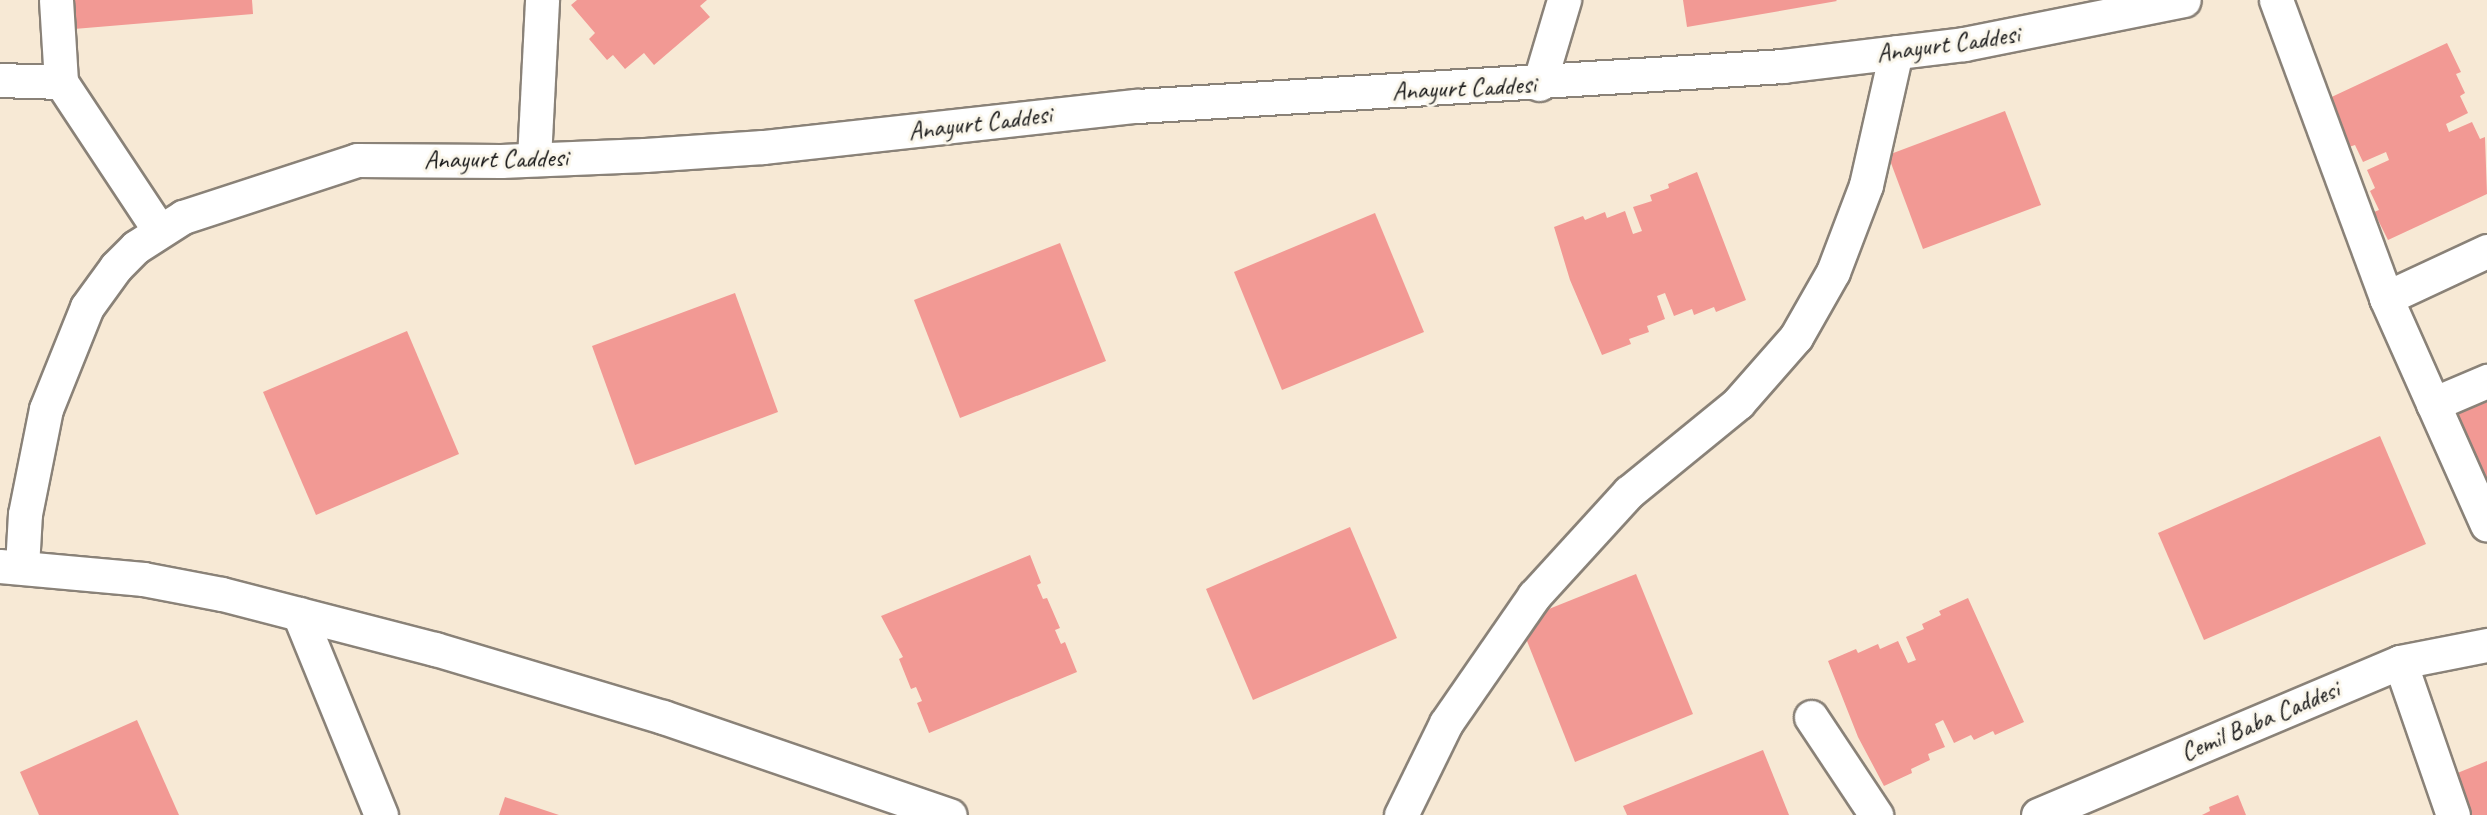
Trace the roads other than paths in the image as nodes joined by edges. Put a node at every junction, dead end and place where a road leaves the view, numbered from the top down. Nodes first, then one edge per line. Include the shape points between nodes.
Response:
1 (56, 0) edge
2 (542, 0) edge
3 (1564, 0) edge
4 (2184, 0) edge
5 (2276, 0) edge
6 (1896, 52) junction
7 (0, 80) edge
8 (61, 82) junction
9 (1539, 84) junction
10 (534, 159) junction
11 (159, 230) junction
12 (2487, 251) edge
13 (2386, 298) junction
14 (2487, 381) edge
15 (2433, 404) junction
16 (2487, 525) edge
17 (11, 567) edge
18 (299, 614) junction
19 (2487, 645) edge
20 (2400, 662) junction
21 (1811, 717) dead end
22 (381, 815) edge
23 (950, 815) edge
24 (1401, 815) edge
25 (1875, 815) edge
26 (2038, 815) edge
27 (2453, 815) edge

1 - 8 street
2 - 10 street
3 - 9 street
4 - 6 street, Anayurt Caddesi via 1964,44
5 - 13 street
6 - 9 street, Anayurt Caddesi via 1783,66
6 - 24 street via 1866,185 1833,272 1796,337 1738,403 1629,492 1534,596 1446,723
7 - 8 street
8 - 11 street
9 - 10 street, Anayurt Caddesi via 1137,106 763,147
10 - 11 street, Anayurt Caddesi via 357,160 183,217
11 - 17 street, Anayurt Caddesi via 136,247 99,289 60,367 33,460
12 - 13 street
13 - 15 street
14 - 15 street
15 - 16 street
17 - 18 street via 143,579
18 - 22 street
18 - 23 street via 586,693
19 - 20 street, Cemil Baba Caddesi
20 - 26 street, Cemil Baba Caddesi
20 - 27 street
21 - 25 street

